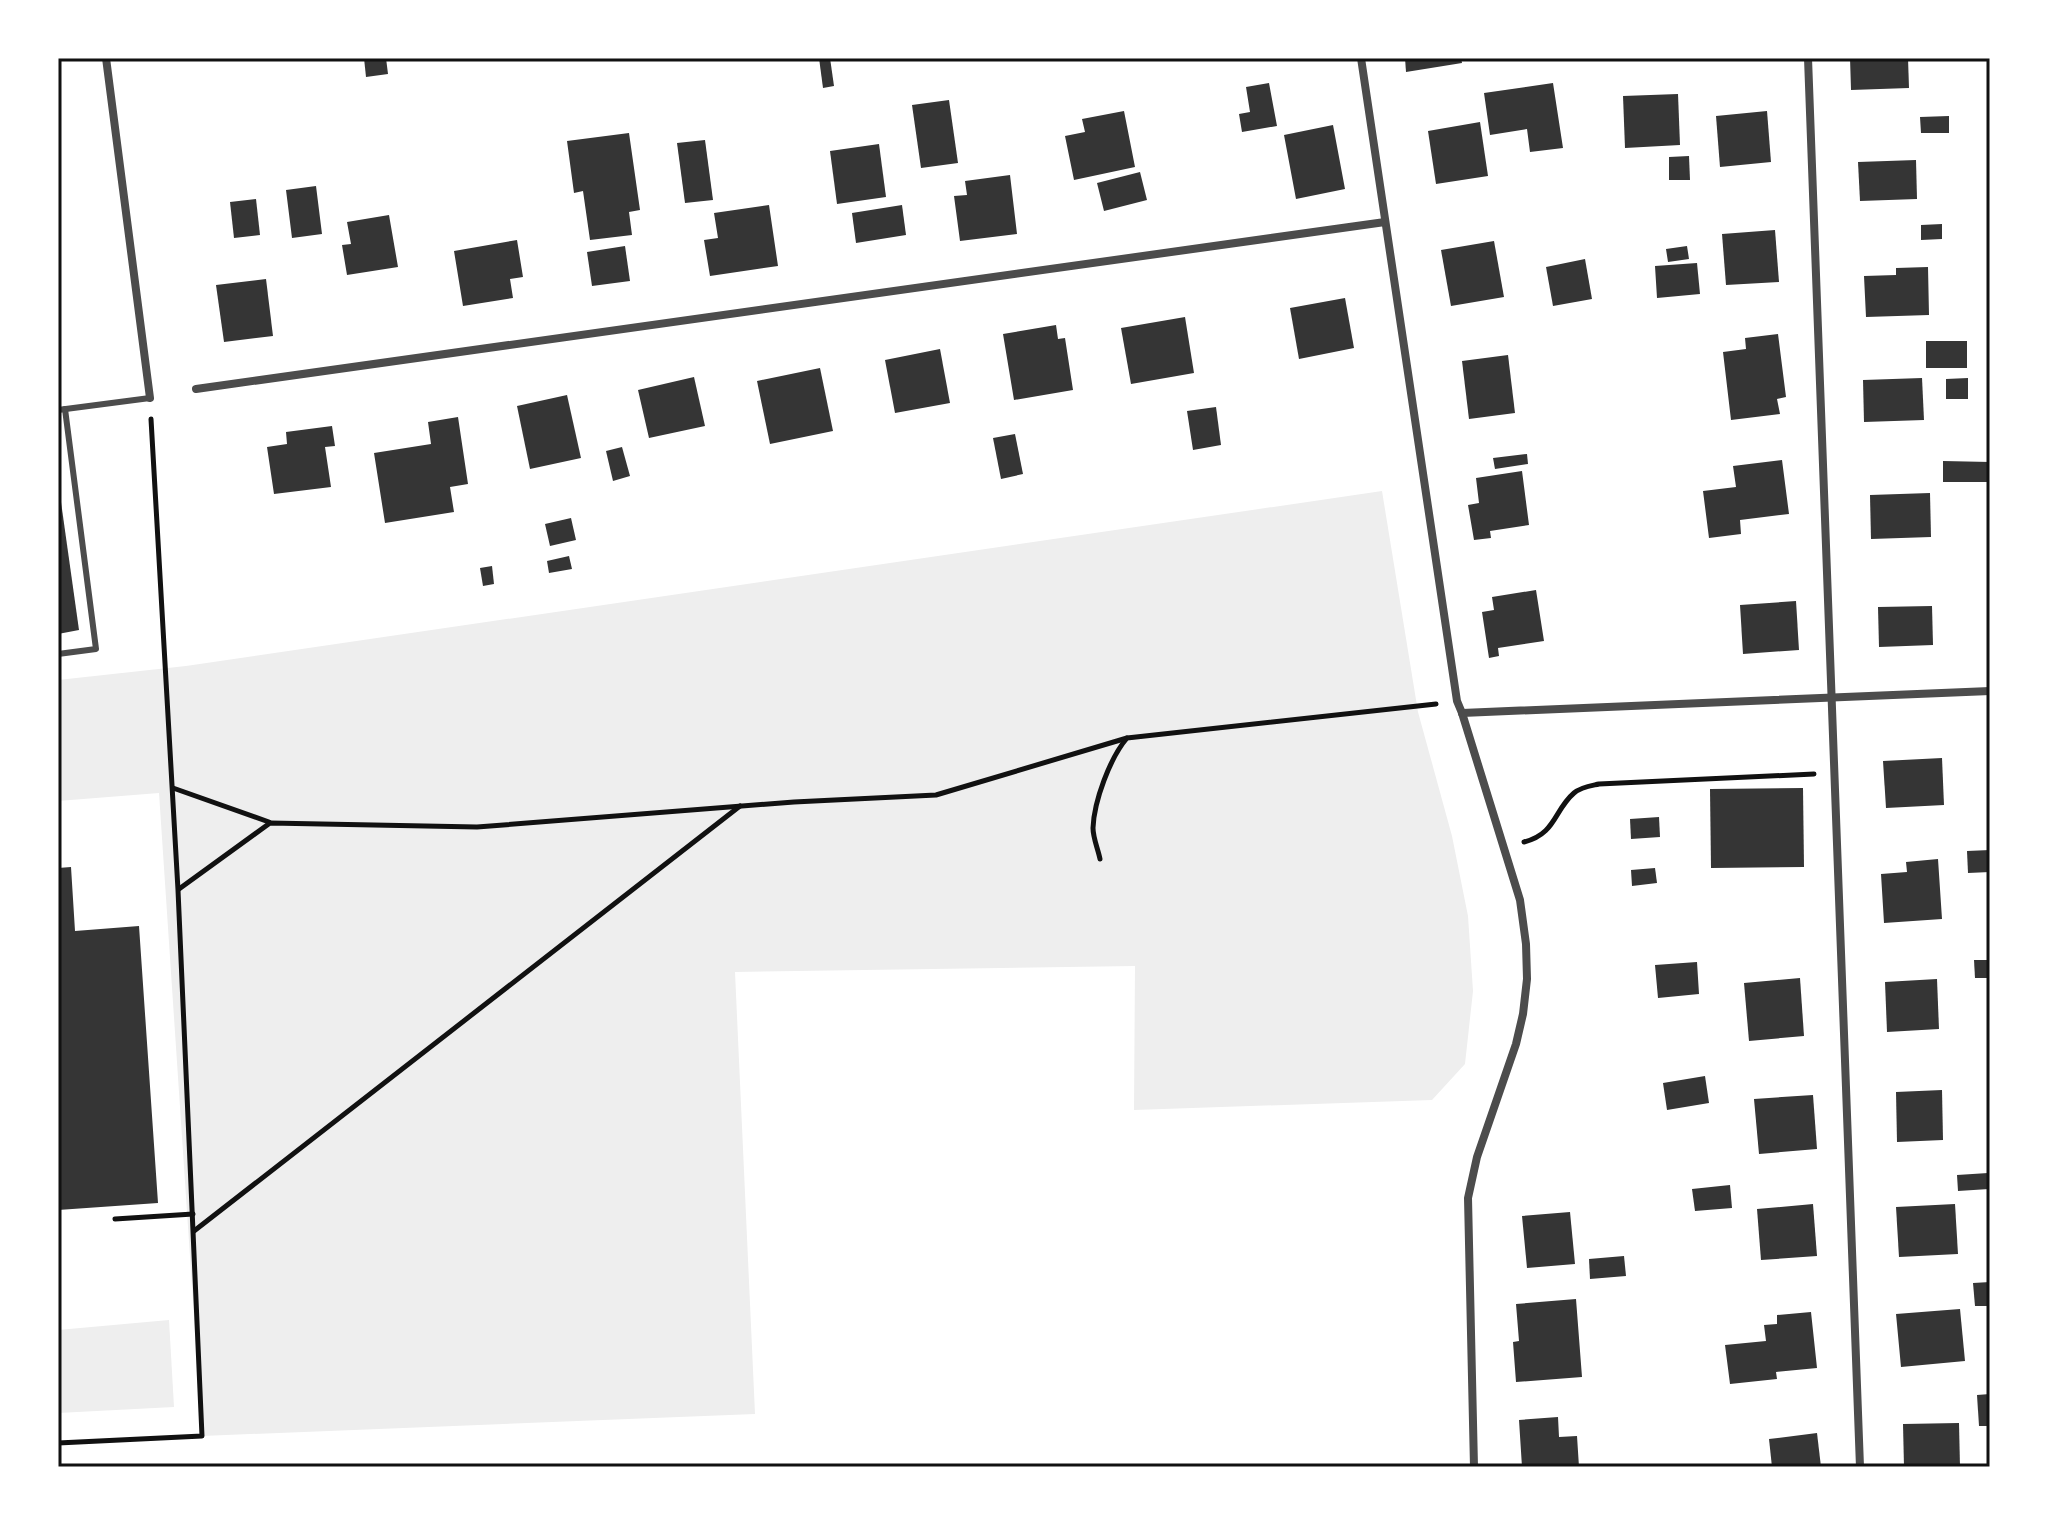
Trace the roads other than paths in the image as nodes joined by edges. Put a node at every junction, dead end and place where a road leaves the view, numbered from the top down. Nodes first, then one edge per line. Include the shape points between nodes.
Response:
1 (106, 58) edge
2 (1361, 58) edge
3 (1808, 58) edge
4 (1385, 222) junction
5 (196, 389) dead end
6 (150, 398) joint
7 (62, 410) edge
8 (58, 654) edge
9 (1990, 691) edge
10 (1832, 697) junction
11 (1462, 713) junction
12 (1474, 1467) edge
13 (1860, 1467) edge

1 - 6 street
2 - 4 street
3 - 10 street
4 - 5 street
4 - 11 street
6 - 7 lane
7 - 8 lane via 96,649
9 - 10 street
10 - 11 street
10 - 13 street
11 - 12 street via 1520,900 1527,979 1516,1044 1468,1198

